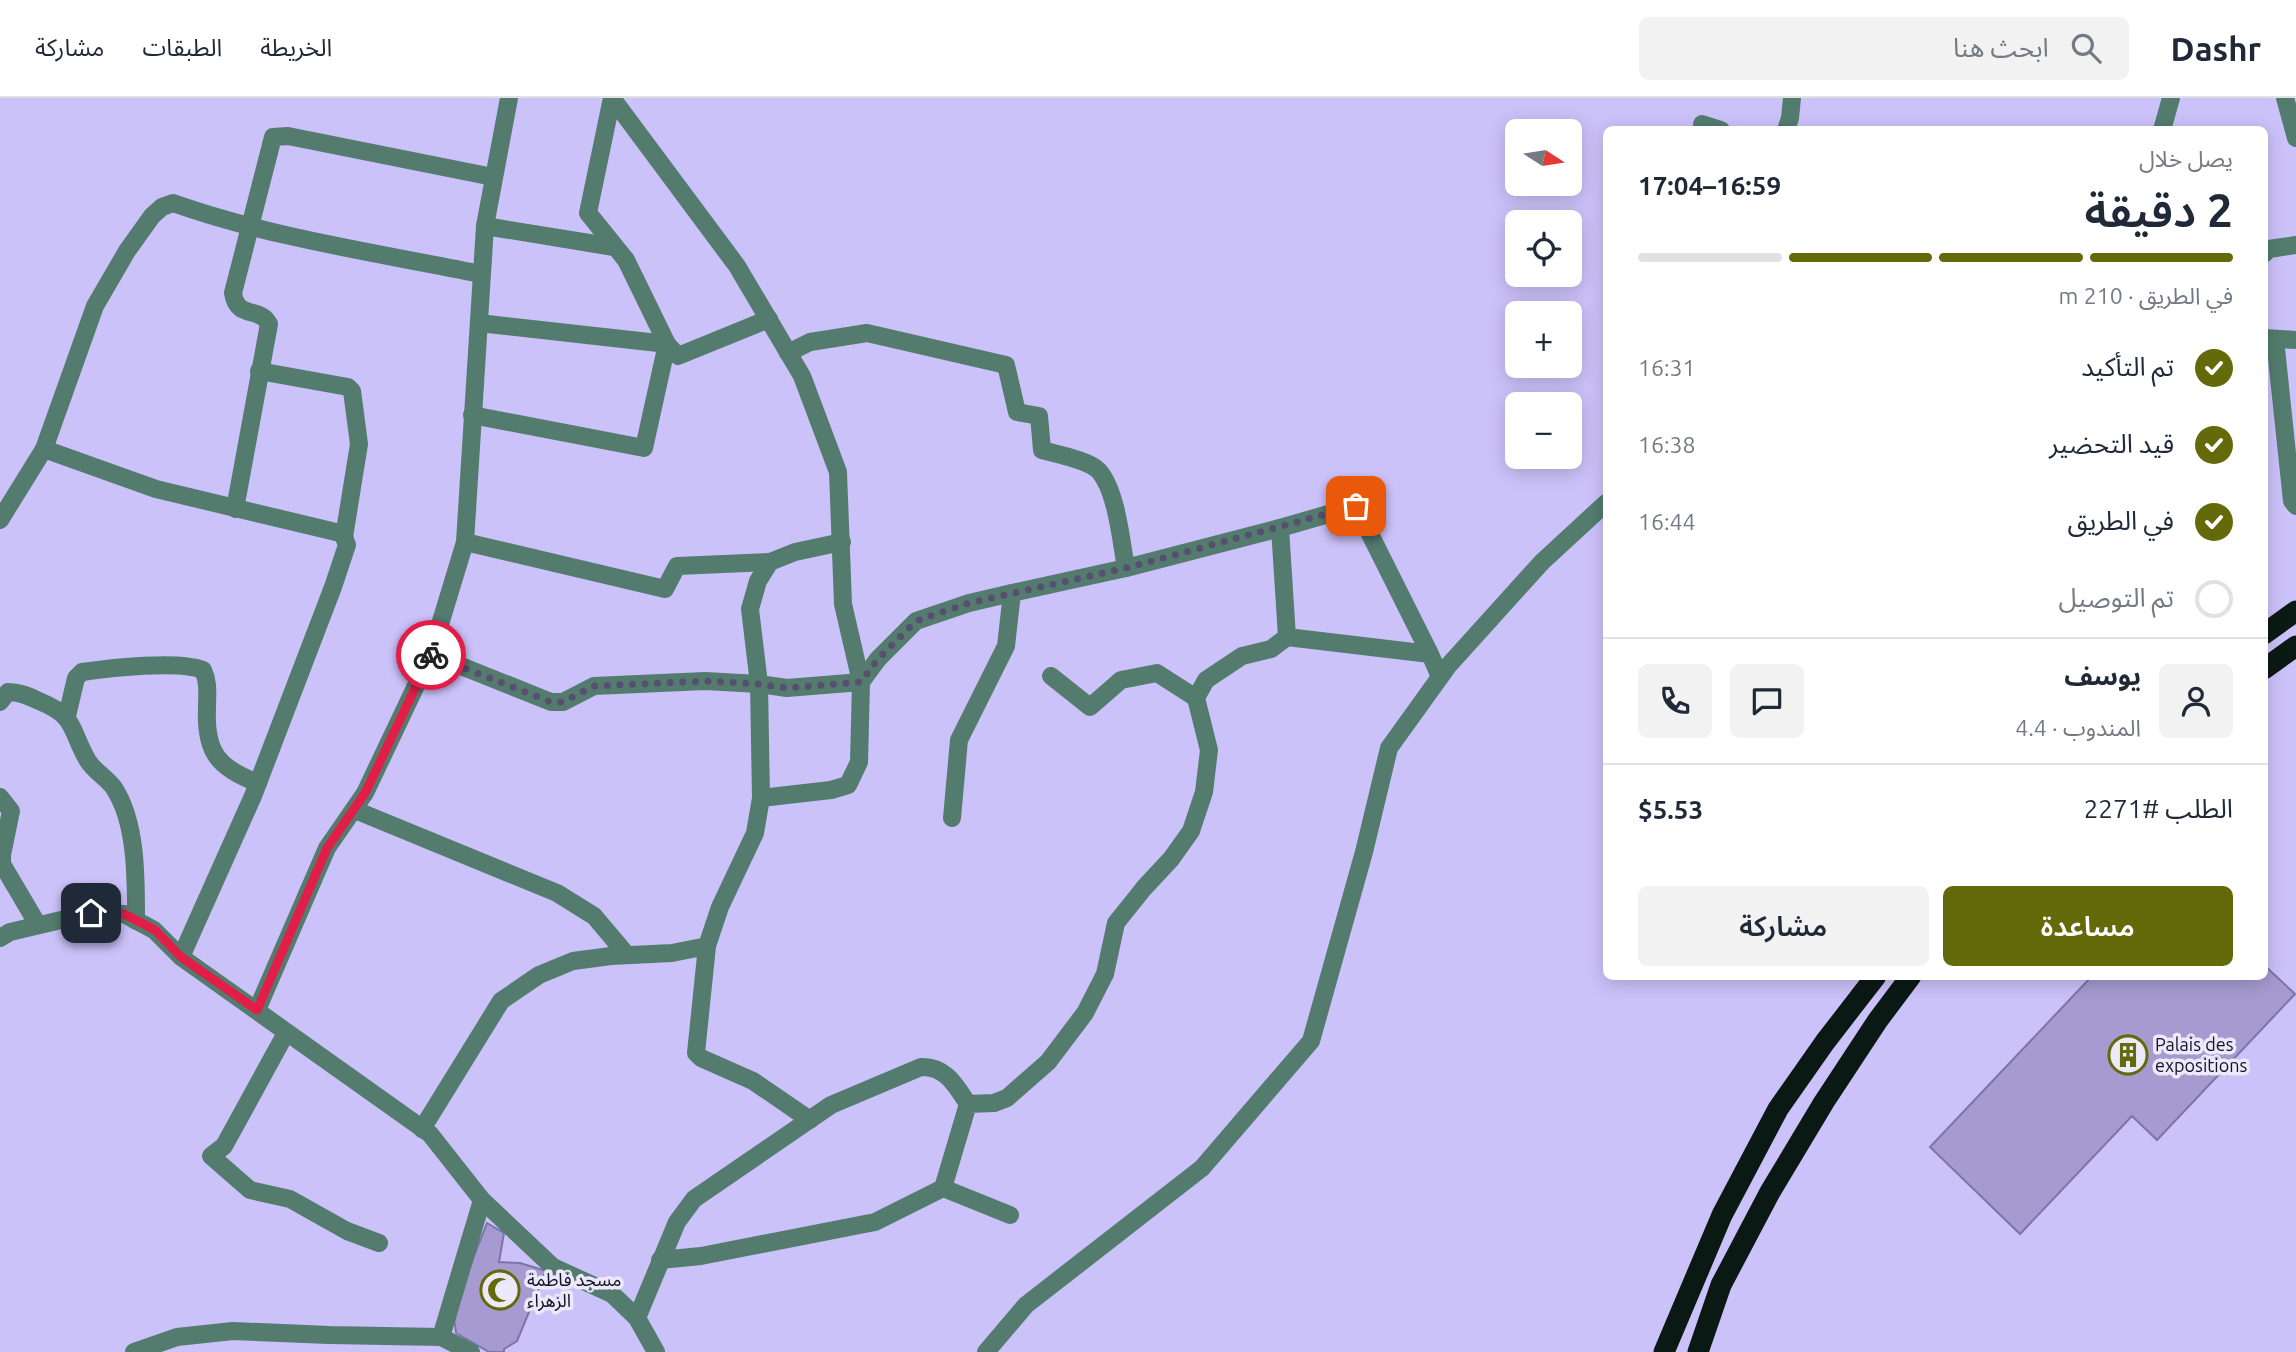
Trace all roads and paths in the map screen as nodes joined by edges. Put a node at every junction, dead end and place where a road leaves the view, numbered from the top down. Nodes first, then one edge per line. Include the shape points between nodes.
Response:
1 (509, 98) edge
2 (1792, 98) edge
3 (2171, 98) edge
4 (2285, 98) edge
5 (1702, 124) dead end
6 (1708, 126) edge
7 (1787, 126) edge
8 (2163, 126) edge
9 (2296, 138) edge
10 (493, 177) junction
11 (250, 226) junction
12 (485, 226) junction
13 (2296, 245) edge
14 (614, 247) junction
15 (2268, 250) edge
16 (481, 274) junction
17 (769, 319) junction
18 (478, 323) junction
19 (2270, 339) edge
20 (2296, 340) edge
21 (667, 344) junction
22 (788, 353) junction
23 (259, 371) junction
24 (472, 415) junction
25 (44, 449) junction
26 (2293, 479) edge
27 (1603, 506) edge
28 (2296, 506) edge
29 (235, 509) junction
30 (0, 520) edge
31 (1280, 528) junction
32 (344, 537) junction
33 (465, 542) junction
34 (842, 542) junction
35 (770, 562) junction
36 (1126, 568) junction
37 (1012, 593) junction
38 (2296, 611) edge
39 (2268, 631) edge
40 (1287, 637) junction
41 (2296, 646) edge
42 (431, 654) junction
43 (1430, 654) junction
44 (2268, 665) edge
45 (1051, 676) dead end
46 (1440, 677) junction
47 (861, 682) junction
48 (759, 684) junction
49 (1196, 698) junction
50 (0, 702) edge
51 (67, 716) junction
52 (258, 783) junction
53 (0, 797) edge
54 (761, 799) junction
55 (355, 810) junction
56 (952, 818) dead end
57 (136, 921) junction
58 (38, 925) junction
59 (0, 938) edge
60 (708, 946) junction
61 (627, 955) junction
62 (181, 957) junction
63 (1873, 980) edge
64 (1908, 980) edge
65 (257, 1010) junction
66 (286, 1033) junction
67 (968, 1104) junction
68 (810, 1120) junction
69 (422, 1129) junction
70 (943, 1188) junction
71 (482, 1200) junction
72 (1010, 1215) dead end
73 (379, 1243) dead end
74 (660, 1260) junction
75 (638, 1318) junction
76 (441, 1336) junction
77 (134, 1352) edge
78 (471, 1352) edge
79 (656, 1352) edge
80 (986, 1352) edge
81 (1664, 1352) edge
82 (1698, 1352) edge

1 - 10 street
2 - 7 street
3 - 8 street
4 - 9 street
5 - 6 street
10 - 11 street via 278,135 273,137
10 - 12 street
11 - 16 street
11 - 23 street via 233,293 239,308 266,318 269,324
11 - 25 street via 173,203 152,216 95,306
12 - 14 street
12 - 16 street
13 - 15 street
14 - 17 street via 588,213 612,98 737,266
14 - 21 street via 626,260
16 - 18 street
17 - 21 street via 678,356
17 - 22 street
18 - 21 street
18 - 24 street
19 - 20 street
19 - 26 street
21 - 24 street via 644,448
22 - 34 street via 802,376 838,472
22 - 36 street via 810,342 867,333 1006,365 1017,412 1038,416 1042,450 1098,470 1111,492
23 - 29 street
23 - 32 street via 352,391 359,444
24 - 33 street
25 - 29 street via 156,489
25 - 30 street
26 - 28 street
27 - 46 street via 1542,562
29 - 32 street
31 - 36 street
31 - 40 street
31 - 43 street via 1356,506
32 - 52 street via 347,545 333,587
33 - 35 street via 665,589 677,566
33 - 42 street
34 - 35 street
34 - 47 street via 843,604
35 - 48 street via 750,609
36 - 37 street
37 - 47 street via 916,621
37 - 56 street via 1006,646 960,740
38 - 39 highway
40 - 43 street
40 - 49 street via 1271,649 1242,656 1206,680
41 - 44 highway
42 - 48 street via 551,702 563,702 594,686 705,681
42 - 55 street
43 - 46 street
45 - 49 street via 1090,707 1121,680 1157,673
46 - 80 street via 1389,748 1311,1041 1202,1168 1026,1305
47 - 48 street via 787,688
47 - 54 street via 859,762 848,785
48 - 54 street
49 - 67 street via 1209,750 1204,792 1191,831 1116,923 1105,974 1085,1013 1048,1062 1007,1098
50 - 51 street via 8,692 19,692
51 - 52 street via 76,678 82,672 196,667 208,680 206,730 218,760 234,774
51 - 57 street via 90,764 113,786 127,815 136,876
52 - 62 street
53 - 58 street via 11,811 2,864
54 - 60 street via 755,833 720,906
55 - 61 street via 557,894 594,916
55 - 65 street via 327,848
57 - 58 street via 124,914 91,913
57 - 62 street via 155,930
58 - 59 street
60 - 61 street
60 - 68 street via 696,1053 753,1081
61 - 69 street via 573,961 539,975 502,1001
62 - 65 street
63 - 81 highway via 1778,1108 1722,1215
64 - 82 highway via 1871,1030 1770,1192 1721,1285
65 - 66 street
66 - 69 street
66 - 73 street via 224,1146 211,1156 250,1189 290,1199
67 - 68 street via 942,1071 921,1067 831,1105
67 - 70 street
68 - 74 street via 694,1199 677,1222
69 - 71 street
70 - 72 street
70 - 74 street via 875,1222
71 - 75 street via 553,1267 612,1294
71 - 76 street
74 - 75 street
75 - 79 street
76 - 77 street via 233,1331 177,1337
76 - 78 street

